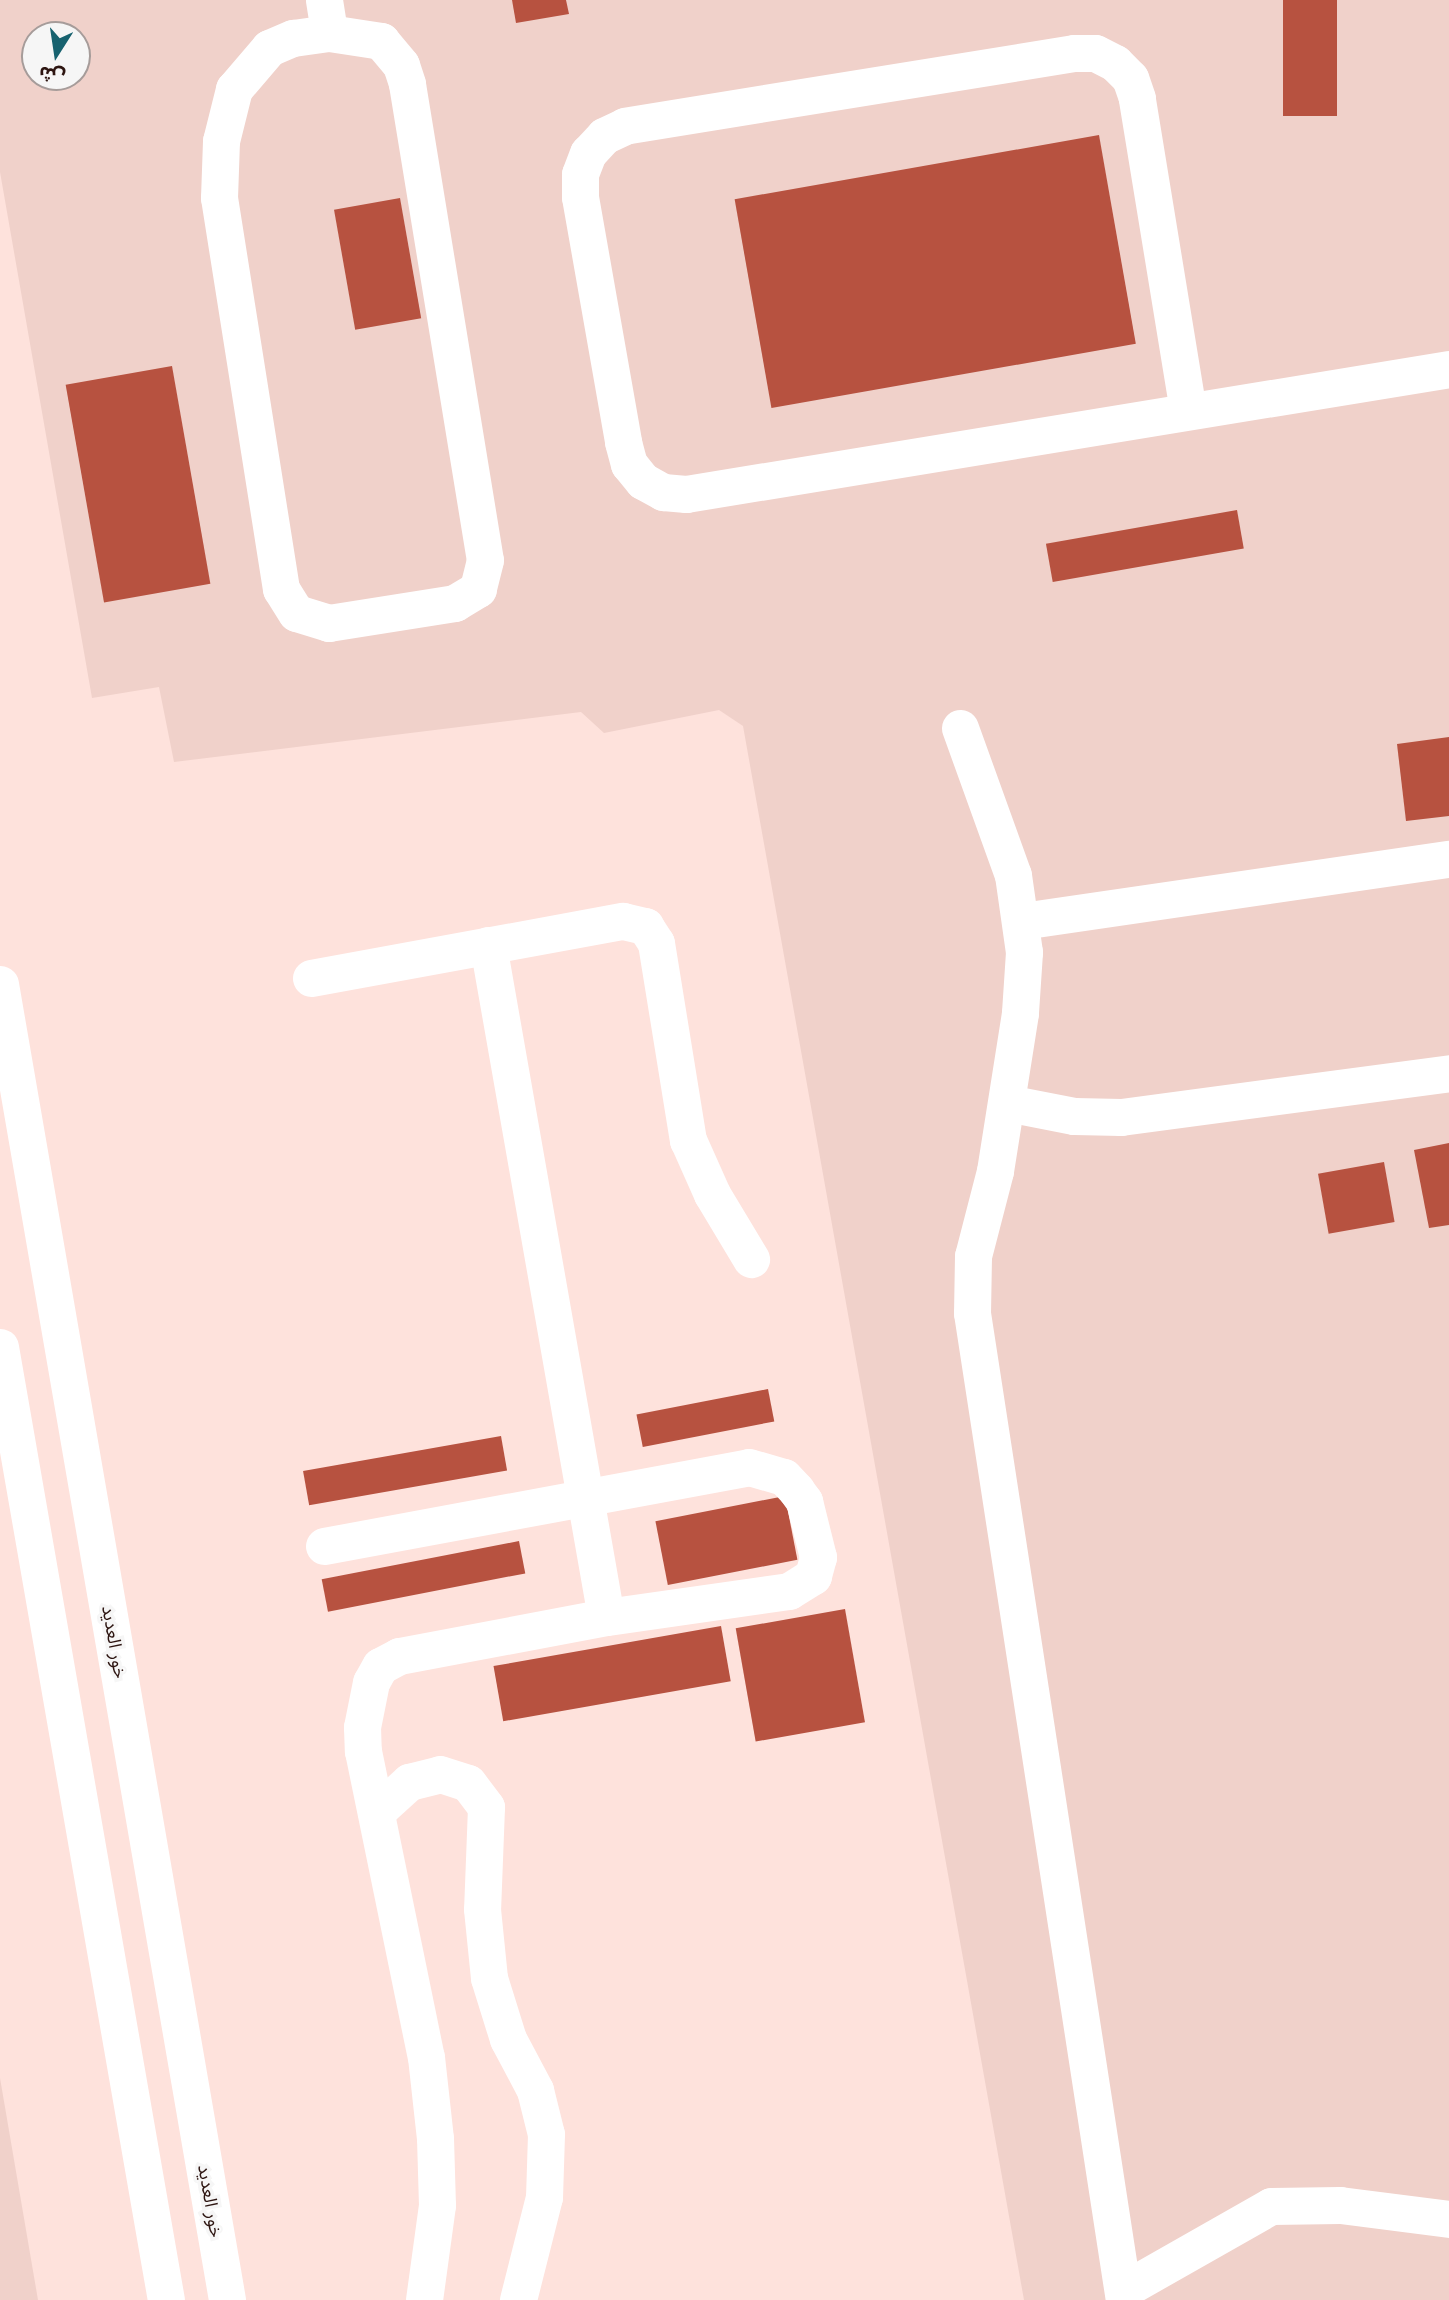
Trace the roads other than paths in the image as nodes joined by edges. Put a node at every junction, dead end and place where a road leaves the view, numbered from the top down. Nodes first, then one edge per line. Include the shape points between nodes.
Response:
1 (326, 17) edge
2 (1449, 369) edge
3 (1188, 411) junction
4 (960, 728) dead end
5 (1449, 859) edge
6 (1022, 921) junction
7 (488, 945) junction
8 (311, 978) dead end
9 (0, 984) edge
10 (1449, 1073) edge
11 (1007, 1103) junction
12 (751, 1259) dead end
13 (0, 1347) edge
14 (585, 1498) junction
15 (324, 1546) dead end
16 (606, 1617) junction
17 (376, 1812) junction
18 (1449, 2219) edge
19 (1123, 2295) edge
20 (166, 2300) edge
21 (227, 2300) edge
22 (424, 2300) edge
23 (518, 2300) edge

1 - 1 street via 381,41 401,65 407,84 485,559 478,589 455,603 329,623 310,621 296,613 281,589 219,198 221,141 234,89 269,48
2 - 3 street
3 - 3 street via 1137,98 1130,78 1115,62 1095,53 625,126 604,136 588,153 580,174 580,197 622,442 629,464 643,481 663,492 686,494
4 - 6 street via 1013,875
5 - 6 street
6 - 11 street via 1024,982
7 - 8 street
7 - 12 street via 623,920 635,920 652,934 688,1140 712,1194
7 - 14 street
9 - 21 street, خور العديد
10 - 11 street via 1121,1117 1074,1116
11 - 19 street via 995,1171 977,1227 972,1313
13 - 20 street
14 - 15 street
14 - 16 street
14 - 16 street via 749,1467 768,1470 783,1478 804,1501 818,1557 813,1576 789,1591
16 - 17 street via 399,1656 380,1666 371,1682 362,1727
17 - 22 street via 426,2057 435,2138 437,2205
17 - 23 street via 409,1782 440,1774 468,1783 486,1807 482,1909 489,1978 508,2039 535,2090 546,2134 544,2197
18 - 19 street via 1330,2204 1271,2206

